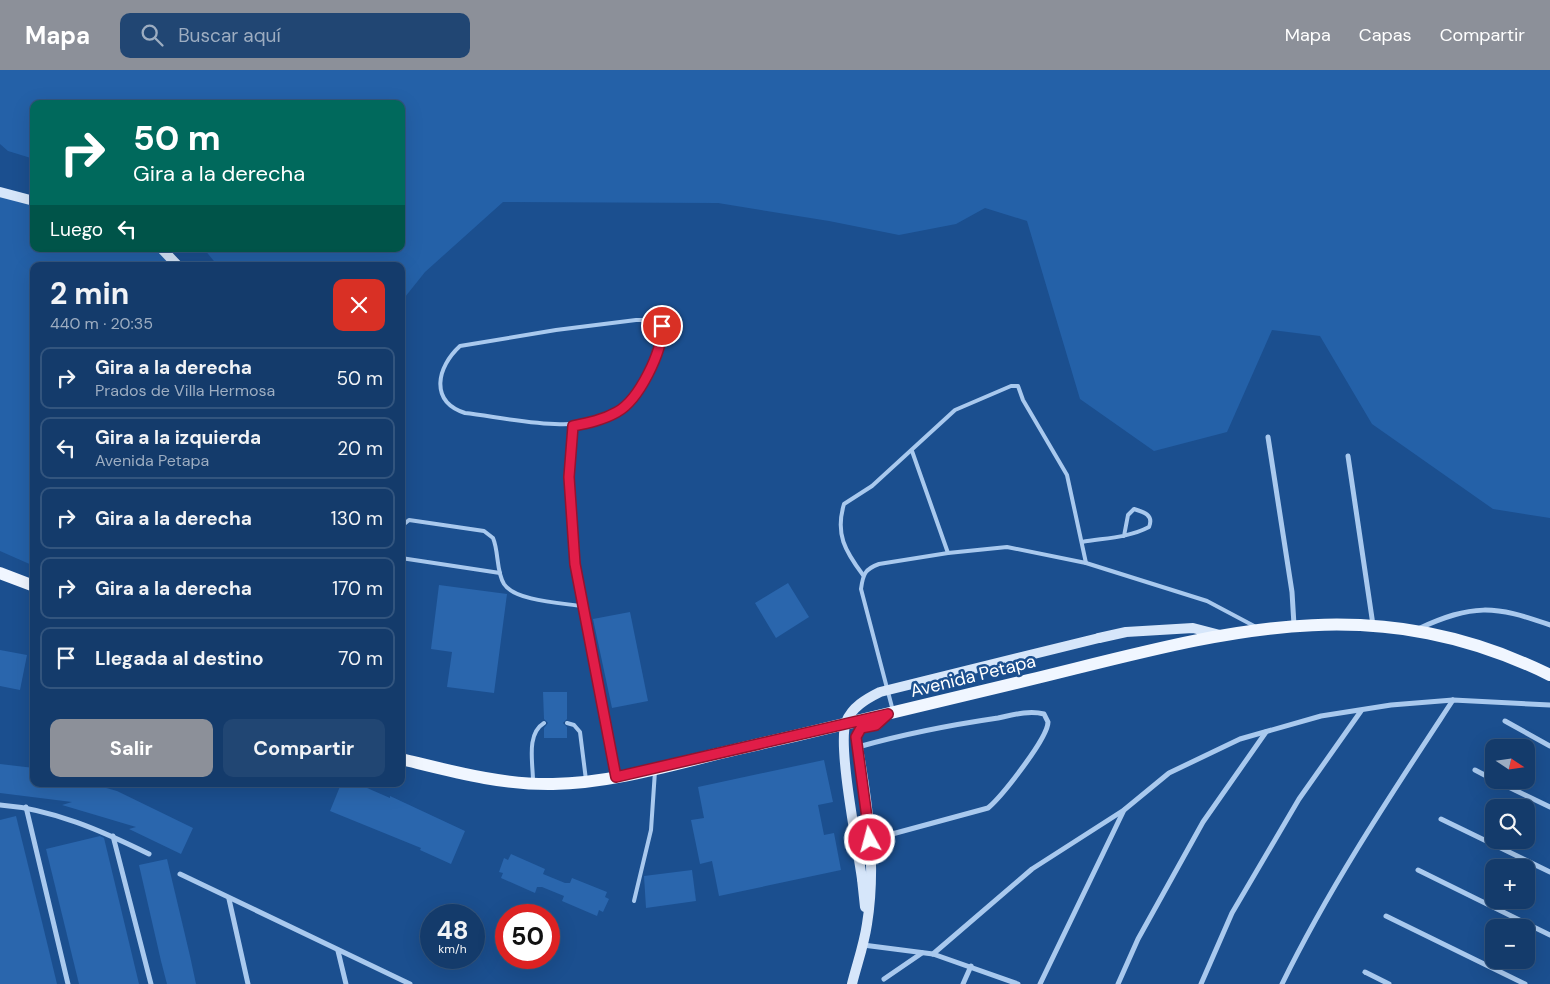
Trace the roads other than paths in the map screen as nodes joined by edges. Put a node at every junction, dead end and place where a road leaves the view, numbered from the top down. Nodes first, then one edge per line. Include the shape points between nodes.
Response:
1 (0, 192) edge
2 (30, 200) edge
3 (165, 252) edge
4 (174, 262) edge
5 (573, 426) junction
6 (1268, 437) dead end
7 (912, 451) junction
8 (1348, 456) dead end
9 (405, 523) edge
10 (1124, 536) junction
11 (1082, 542) junction
12 (948, 553) junction
13 (405, 559) edge
14 (1086, 563) junction
15 (0, 573) edge
16 (500, 573) junction
17 (862, 575) junction
18 (30, 584) edge
19 (582, 606) junction
20 (1294, 625) junction
21 (1373, 625) junction
22 (1550, 625) edge
23 (1258, 628) junction
24 (1416, 630) junction
25 (1220, 635) junction
26 (1550, 675) edge
27 (1453, 700) junction
28 (1550, 705) edge
29 (1361, 711) junction
30 (890, 714) junction
31 (1506, 721) dead end
32 (544, 723) dead end
33 (567, 723) dead end
34 (1266, 732) junction
35 (1550, 746) edge
36 (858, 747) junction
37 (405, 761) edge
38 (655, 769) junction
39 (1475, 770) dead end
40 (1485, 775) edge
41 (616, 777) junction
42 (586, 782) junction
43 (533, 784) junction
44 (1513, 789) edge
45 (0, 805) edge
46 (26, 807) junction
47 (1550, 807) edge
48 (1124, 810) junction
49 (1441, 820) dead end
50 (113, 836) junction
51 (870, 840) junction
52 (149, 854) dead end
53 (1418, 870) dead end
54 (1550, 872) edge
55 (180, 874) dead end
56 (229, 899) junction
57 (634, 901) dead end
58 (1386, 916) dead end
59 (867, 925) junction
60 (1550, 935) edge
61 (863, 945) junction
62 (338, 951) junction
63 (923, 953) junction
64 (934, 954) junction
65 (971, 966) junction
66 (1365, 972) dead end
67 (884, 978) dead end
68 (68, 984) edge
69 (151, 984) edge
70 (248, 984) edge
71 (346, 984) edge
72 (410, 984) edge
73 (852, 984) edge
74 (963, 984) edge
75 (1018, 984) edge
76 (1040, 984) edge
77 (1118, 984) edge
78 (1200, 984) edge
79 (1282, 984) edge
80 (1389, 984) edge
81 (1524, 984) edge

1 - 2 main road
3 - 4 main road
5 - 5 lane via 596,422 632,400 658,352 663,332 660,322 636,320 460,346 444,364 440,381 442,394 457,410
5 - 19 lane via 570,498
6 - 20 street via 1292,592
7 - 11 lane via 955,410 999,390 1018,386 1067,475
7 - 12 lane
7 - 17 lane via 872,486 844,504 839,519 844,549
8 - 21 street
9 - 16 lane via 409,520 490,534 495,542
10 - 10 lane via 1128,515 1134,510 1144,512 1150,520 1149,527
10 - 11 lane
11 - 14 lane
12 - 14 lane via 1007,547
12 - 17 lane via 879,564 868,568
13 - 16 lane
14 - 23 lane via 1208,601
15 - 18 main road
16 - 19 lane via 504,584 518,594
17 - 30 lane via 861,589
19 - 41 lane
20 - 21 main road, Avenida Petapa
20 - 23 main road, Avenida Petapa
21 - 24 main road, Avenida Petapa
22 - 24 street via 1496,610 1473,610 1448,615
23 - 25 main road, Avenida Petapa
24 - 26 main road, Avenida Petapa via 1500,653
25 - 30 main road, Avenida Petapa
25 - 59 main road, bridge via 1193,628 1126,632 880,692 855,709 846,723 843,746
27 - 28 street
27 - 29 street via 1390,705
27 - 79 street via 1356,849
29 - 34 street via 1321,716
29 - 78 street via 1299,799 1242,896
30 - 36 main road via 876,725 858,731
30 - 38 main road, Avenida Petapa
31 - 35 street
32 - 43 lane via 535,730 532,738
33 - 42 lane via 580,732
34 - 48 street via 1240,739 1169,773
34 - 77 street via 1203,822 1138,939
36 - 51 main road
36 - 51 street via 954,724 1029,713 1044,714 1048,724 1042,738 1003,794 988,808
37 - 43 main road, Avenida Petapa via 469,776
38 - 41 main road, Avenida Petapa
38 - 57 lane via 651,830
39 - 40 street
41 - 42 main road, Avenida Petapa
42 - 43 main road, Avenida Petapa
44 - 47 street
45 - 46 street
46 - 50 street
46 - 68 street
48 - 64 street via 1032,869
48 - 76 street
49 - 54 street
50 - 52 street
50 - 69 street
51 - 59 main road via 871,888
53 - 60 street
55 - 56 street
56 - 62 street
56 - 70 street
58 - 81 street
59 - 61 main road
61 - 63 street
61 - 73 main road
62 - 71 street
62 - 72 street
63 - 64 street
63 - 67 street
64 - 65 street
65 - 74 street
65 - 75 street
66 - 80 street

